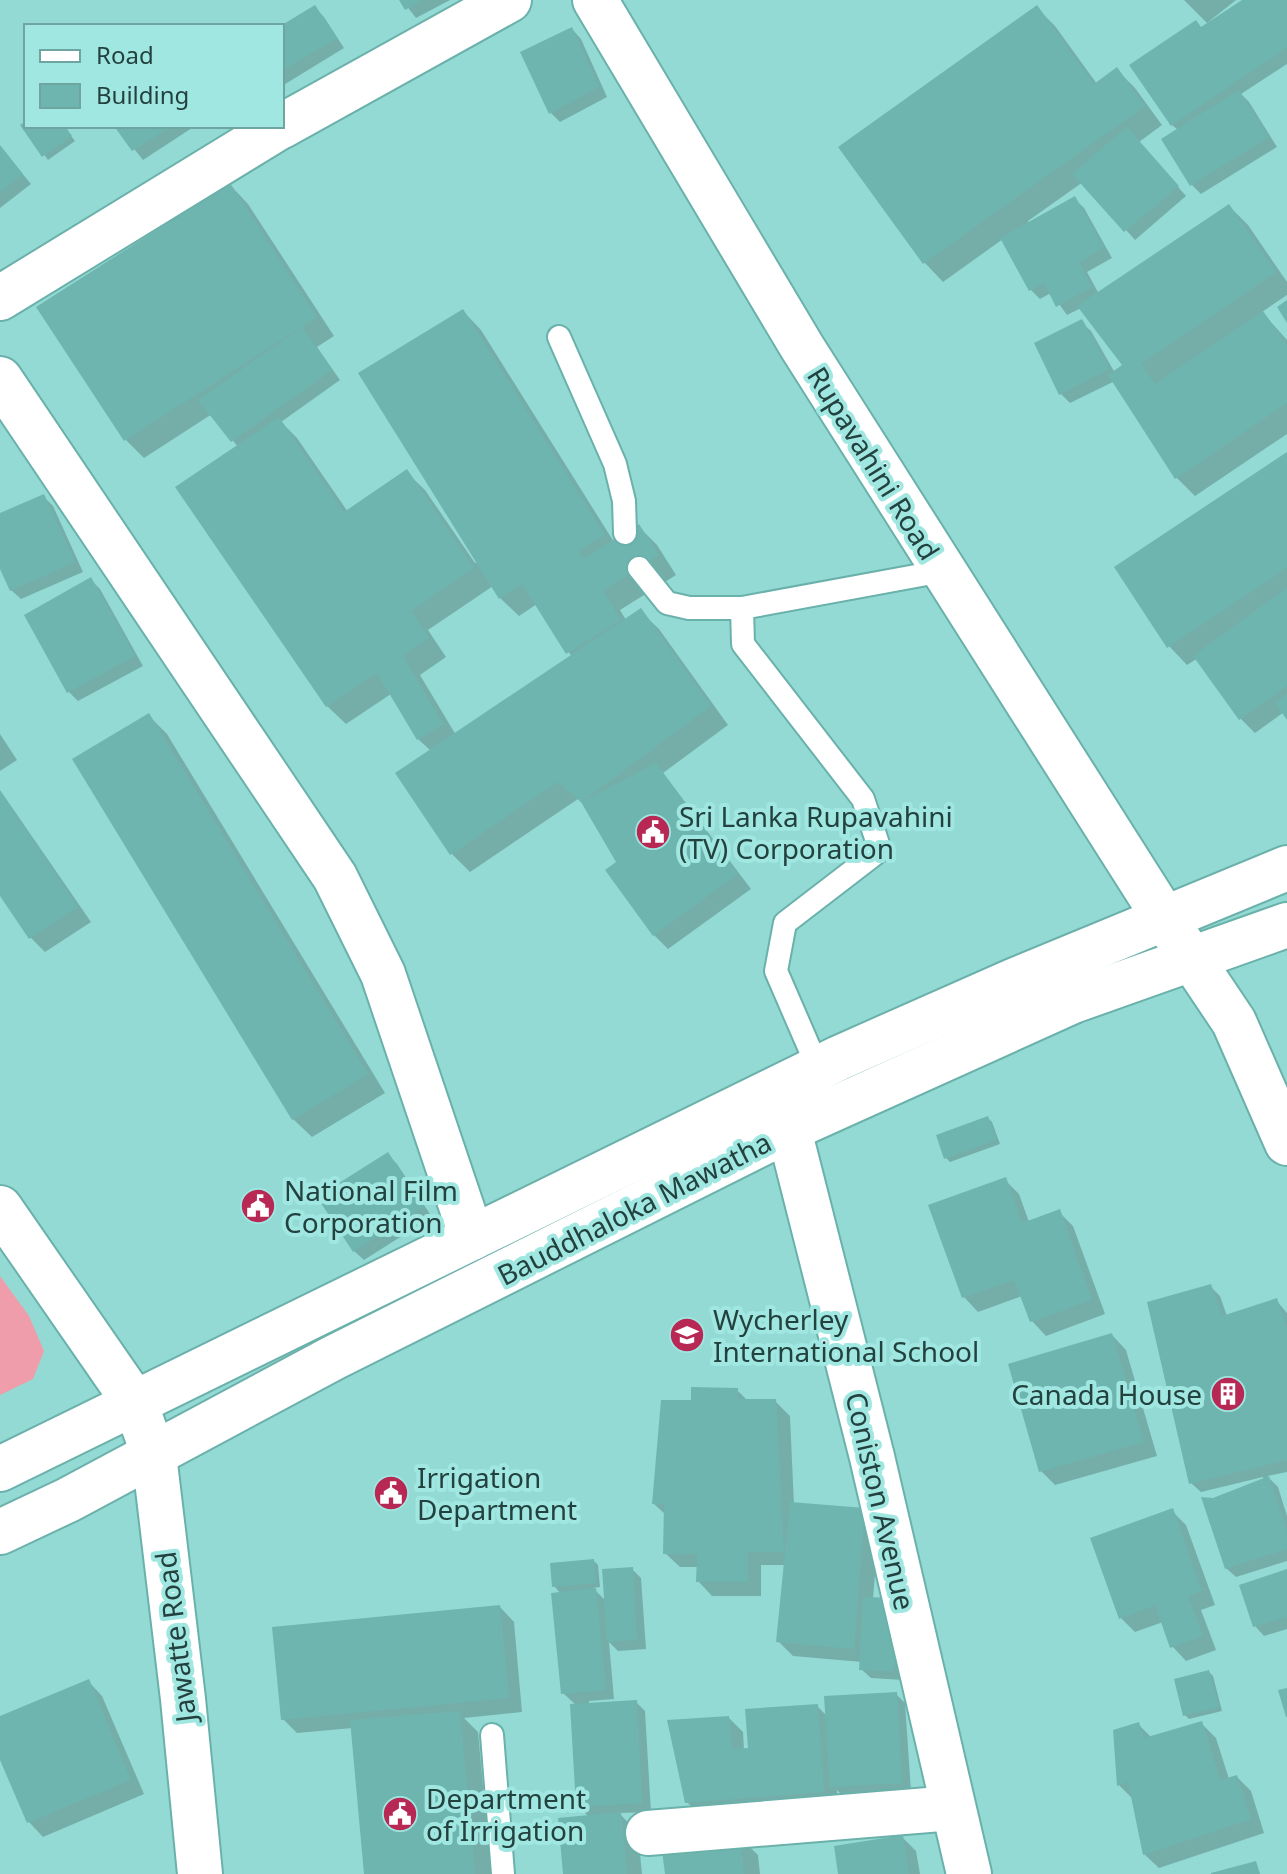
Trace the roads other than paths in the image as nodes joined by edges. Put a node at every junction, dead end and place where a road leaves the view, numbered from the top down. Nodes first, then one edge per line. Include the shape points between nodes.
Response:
1 (509, 0) edge
2 (595, 0) edge
3 (284, 125) edge
4 (279, 128) edge
5 (0, 298) edge
6 (559, 337) dead end
7 (0, 379) edge
8 (625, 533) dead end
9 (639, 568) dead end
10 (943, 571) junction
11 (742, 608) junction
12 (1287, 868) edge
13 (1165, 919) junction
14 (1287, 925) edge
15 (1193, 959) junction
16 (818, 1068) junction
17 (789, 1130) junction
18 (1287, 1143) edge
19 (0, 1208) edge
20 (472, 1238) junction
21 (135, 1403) junction
22 (154, 1455) junction
23 (0, 1469) edge
24 (0, 1532) edge
25 (492, 1735) dead end
26 (953, 1808) junction
27 (648, 1833) dead end
28 (200, 1874) edge
29 (503, 1874) edge
30 (969, 1874) edge

1 - 3 street
2 - 10 street, Rupavahini Road
4 - 5 street
6 - 8 lane via 615,464
7 - 20 street via 335,877 383,974
9 - 11 lane via 667,603
10 - 11 lane
10 - 13 street, Rupavahini Road
11 - 16 lane via 743,644 863,799 880,850 785,923 776,971
12 - 13 street, Bauddhaloka Mawatha
13 - 15 street, Rupavahini Road
13 - 16 street, Bauddhaloka Mawatha
14 - 15 street, Bauddhaloka Mawatha
15 - 17 street, Bauddhaloka Mawatha via 1073,1001
15 - 18 street, Rupavahini Road via 1234,1022
16 - 20 street, Bauddhaloka Mawatha
17 - 22 street, Bauddhaloka Mawatha via 347,1351
17 - 26 street, Coniston Avenue
19 - 21 street, Jawatte Road
20 - 21 street, Bauddhaloka Mawatha
21 - 22 street, Jawatte Road
21 - 23 street, Bauddhaloka Mawatha
22 - 24 street, Bauddhaloka Mawatha
22 - 28 street, Jawatte Road
25 - 29 lane
26 - 27 street
26 - 30 street, Coniston Avenue

